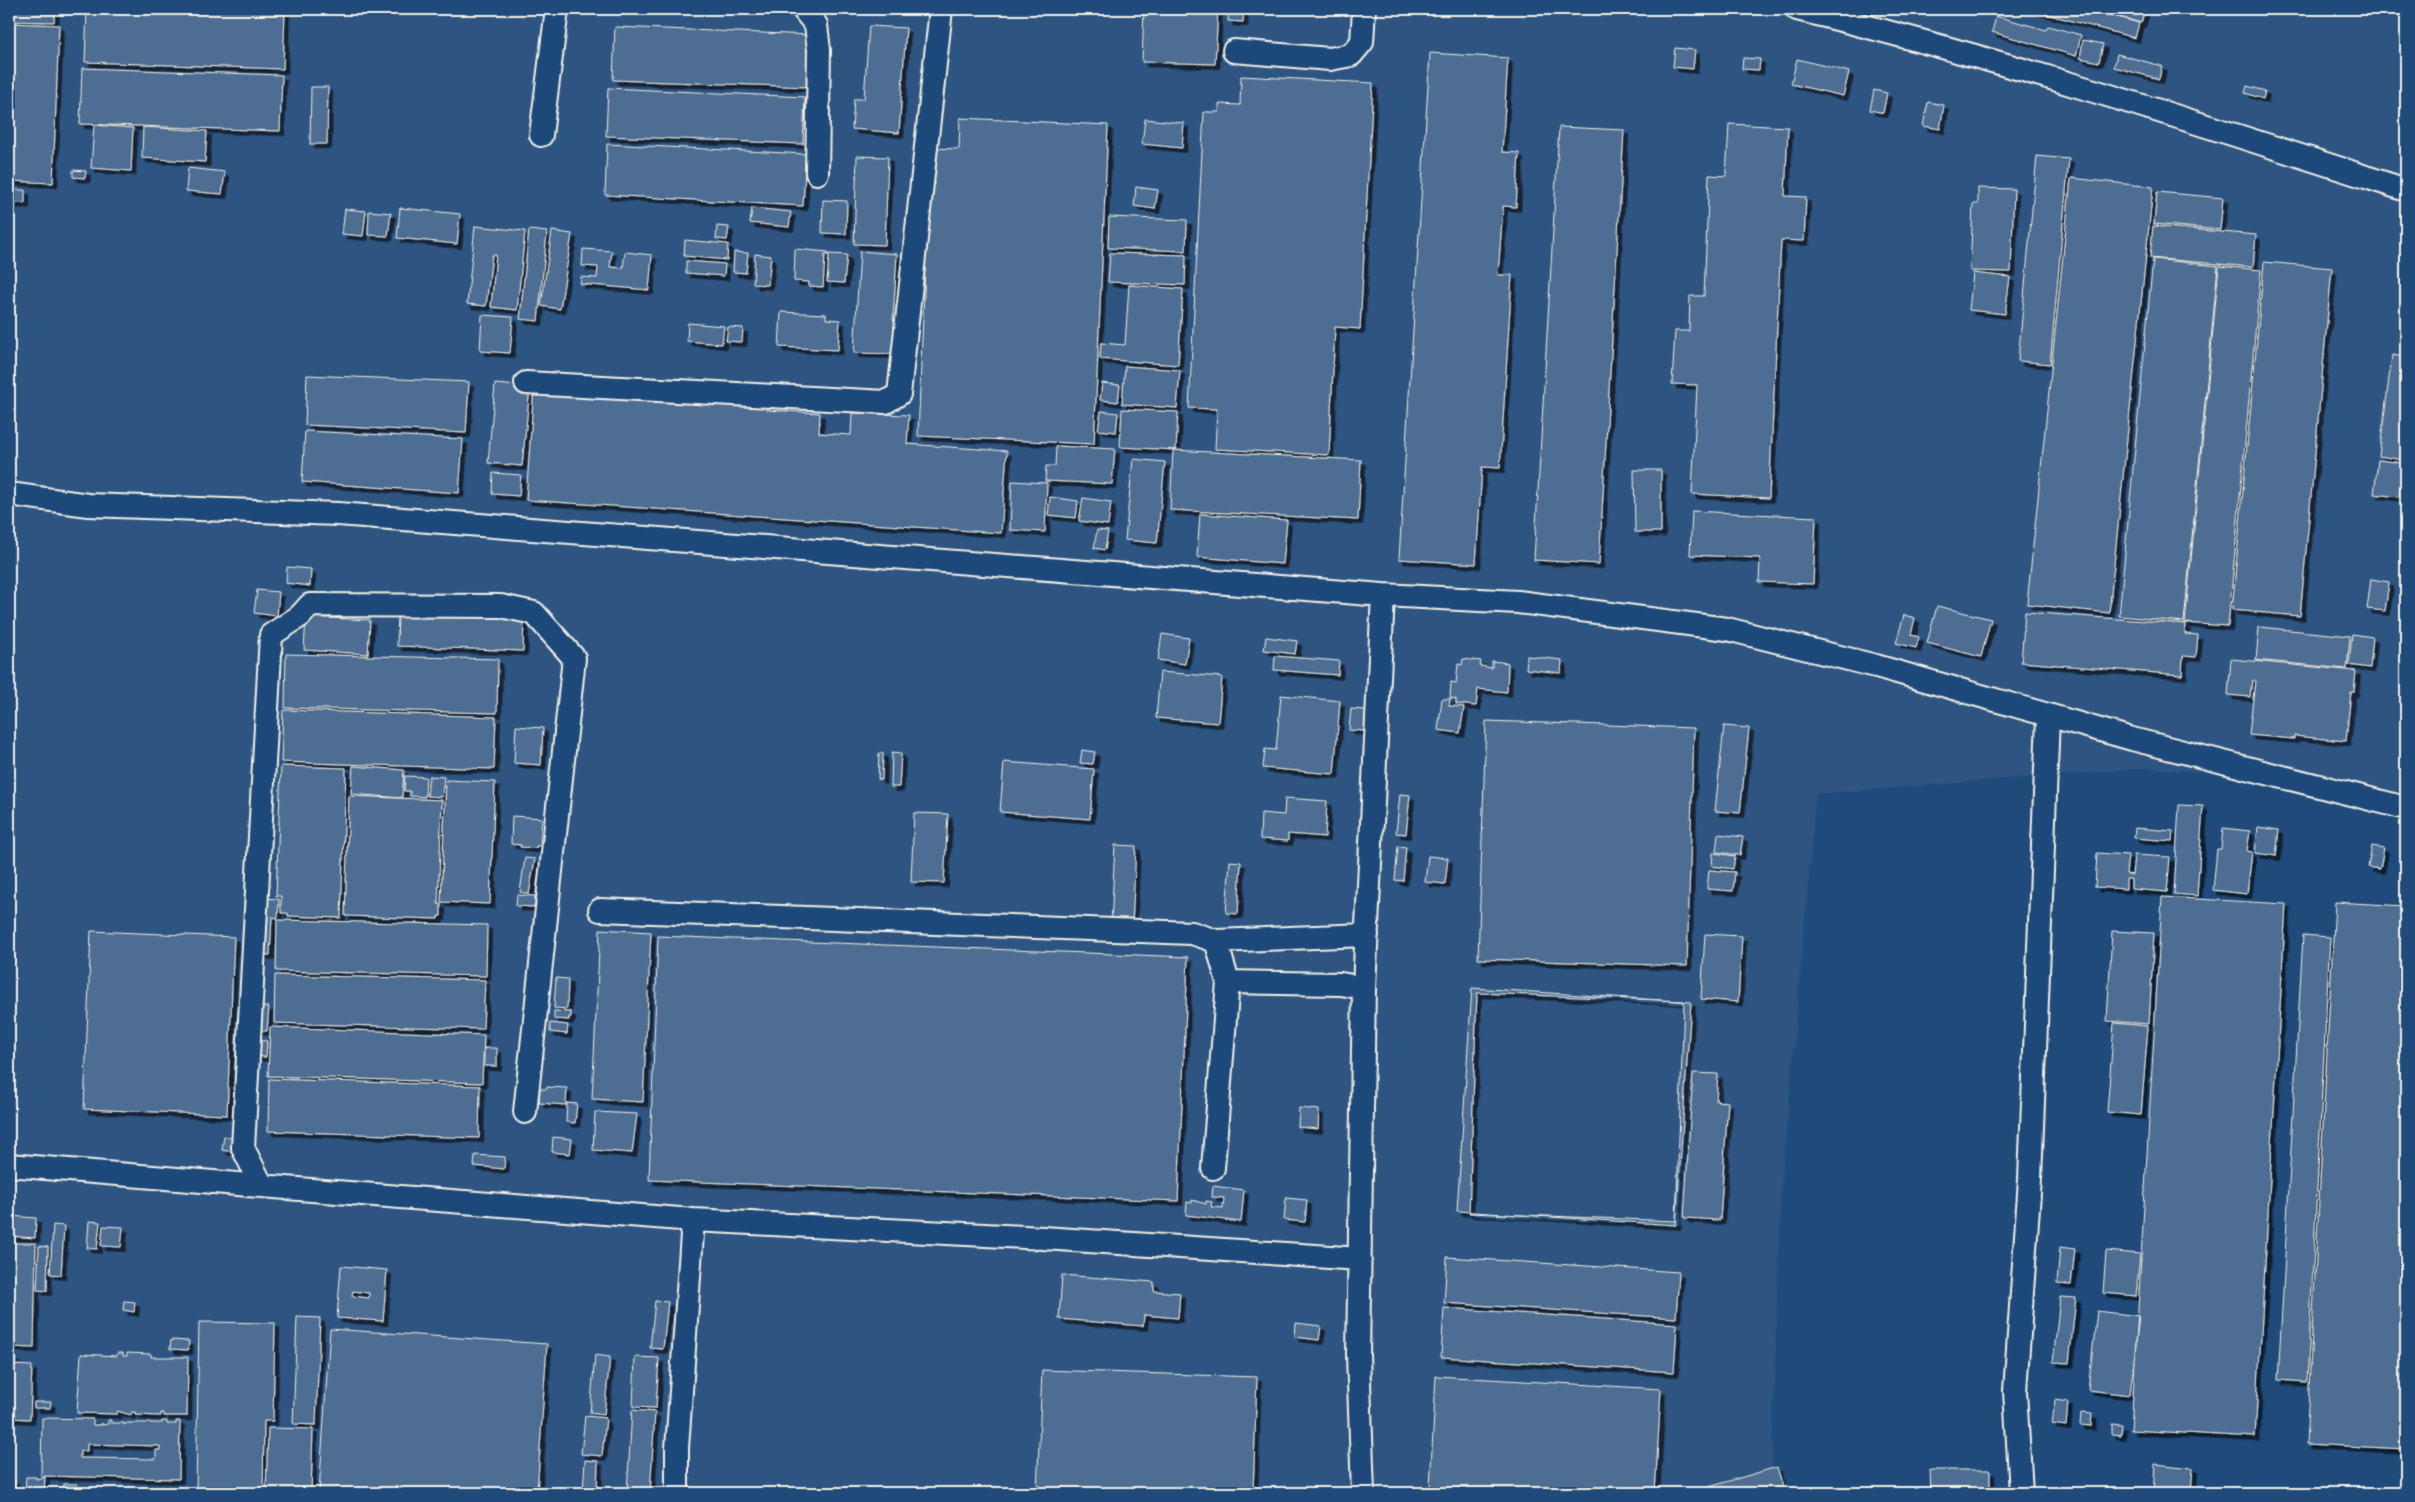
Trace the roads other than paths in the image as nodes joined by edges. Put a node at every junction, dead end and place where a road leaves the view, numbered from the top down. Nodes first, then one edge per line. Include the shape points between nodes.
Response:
1 (557, 9) edge
2 (803, 9) edge
3 (941, 9) edge
4 (1364, 9) edge
5 (1798, 9) edge
6 (1234, 51) dead end
7 (542, 135) dead end
8 (817, 173) dead end
9 (2406, 190) edge
10 (526, 383) dead end
11 (9, 494) edge
12 (1383, 595) junction
13 (2048, 717) junction
14 (2406, 808) edge
15 (600, 910) dead end
16 (1366, 935) junction
17 (1216, 941) junction
18 (1228, 982) junction
19 (1364, 988) junction
20 (525, 1112) dead end
21 (9, 1166) edge
22 (1213, 1168) dead end
23 (9, 1171) edge
24 (262, 1186) junction
25 (693, 1220) junction
26 (1360, 1259) junction
27 (677, 1493) edge
28 (1363, 1493) edge
29 (2021, 1493) edge

1 - 7 street
2 - 8 street via 816,25 819,50
3 - 10 street via 899,394 886,402
4 - 6 street via 1362,42 1351,55 1330,59
5 - 9 street via 1889,31 2151,108
11 - 12 street via 88,505 338,514
12 - 13 street via 1518,602 1727,629 1876,666
12 - 16 street
13 - 14 street
13 - 29 street via 2030,1179 2015,1391
15 - 17 street via 1192,933
16 - 17 street
16 - 19 street
17 - 18 street
18 - 19 street via 1342,984
18 - 22 street
19 - 26 street
20 - 24 street via 574,658 534,612 501,606 310,605 300,616 271,635 243,1148
21 - 24 street
23 - 24 street
24 - 25 street
25 - 26 street
25 - 27 street via 677,1448
26 - 28 street via 1358,1355

